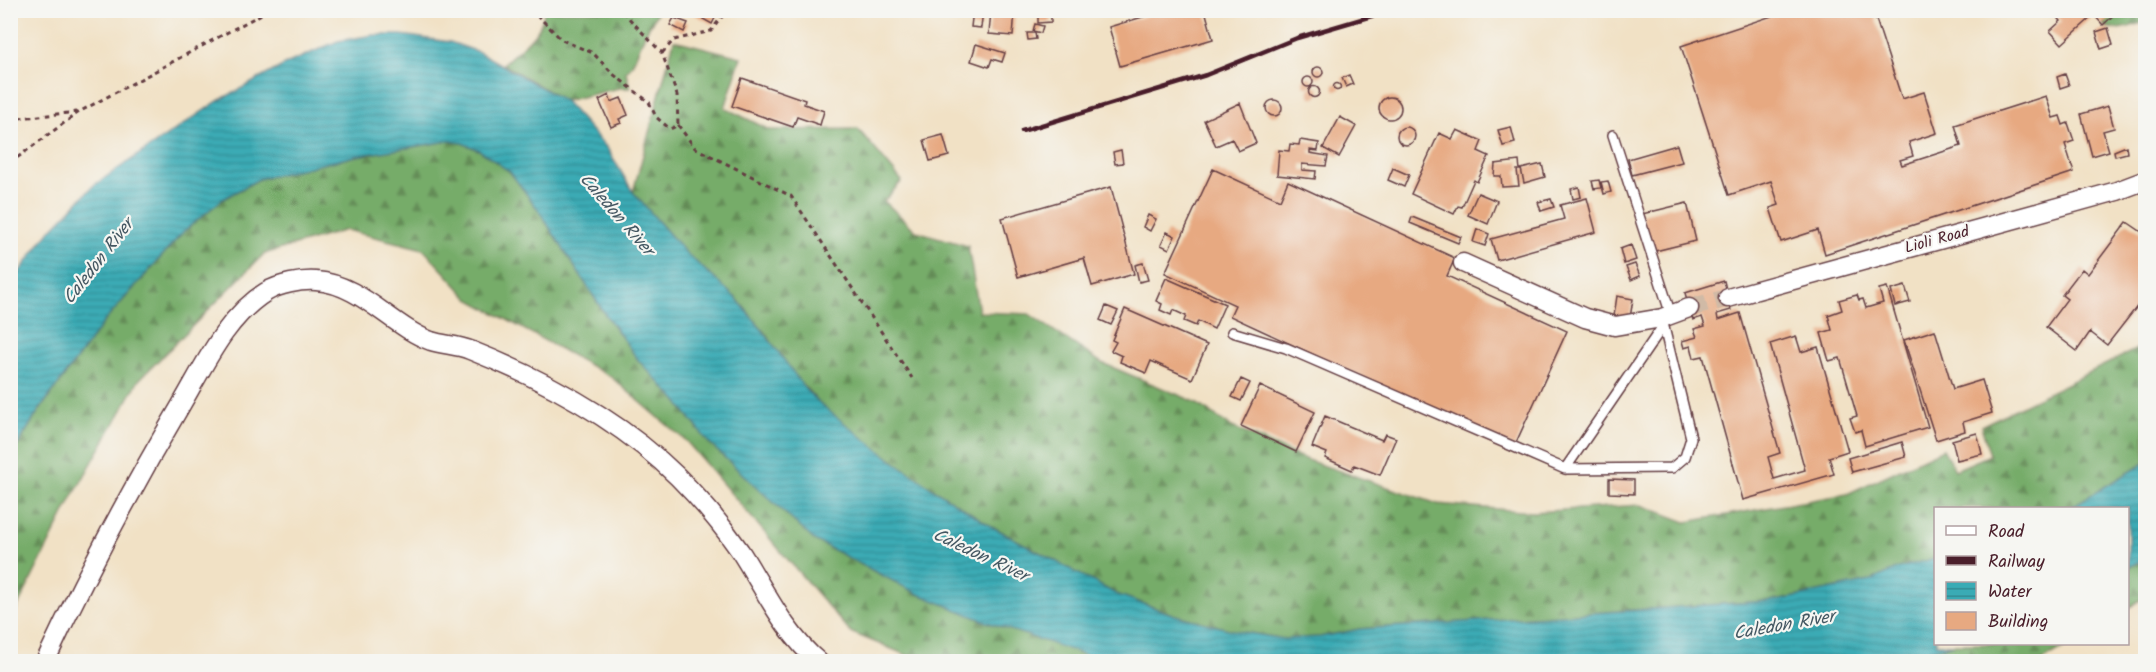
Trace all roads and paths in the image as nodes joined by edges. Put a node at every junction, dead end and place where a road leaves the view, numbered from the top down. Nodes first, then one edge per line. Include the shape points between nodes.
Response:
1 (269, 10) edge
2 (529, 10) edge
3 (621, 10) edge
4 (728, 10) edge
5 (1946, 10) edge
6 (1953, 10) edge
7 (662, 53) junction
8 (79, 112) junction
9 (10, 119) edge
10 (678, 125) junction
11 (1613, 135) dead end
12 (10, 163) edge
13 (2145, 180) edge
14 (1463, 263) dead end
15 (1728, 298) tunnel mouth
16 (1689, 308) tunnel mouth
17 (1665, 320) junction
18 (1232, 332) dead end
19 (912, 378) dead end
20 (1565, 469) junction
21 (45, 662) edge
22 (819, 662) edge

1 - 8 path
2 - 10 path via 562,40 593,53 649,102 656,117 670,129
3 - 7 path
4 - 7 path via 711,31 674,40
5 - 6 lane
7 - 10 path via 677,95
8 - 9 path
8 - 12 path
10 - 19 path via 695,148 790,196
11 - 17 lane
13 - 15 street, Lioli Road
14 - 17 street via 1585,318 1615,326
16 - 17 street
17 - 20 lane
17 - 20 lane via 1691,438 1685,456 1672,468
18 - 20 lane via 1286,348
21 - 22 street via 80,586 225,332 268,291 317,281 363,298 424,338 465,348 521,371 570,396 620,429 677,476 711,513 797,641

